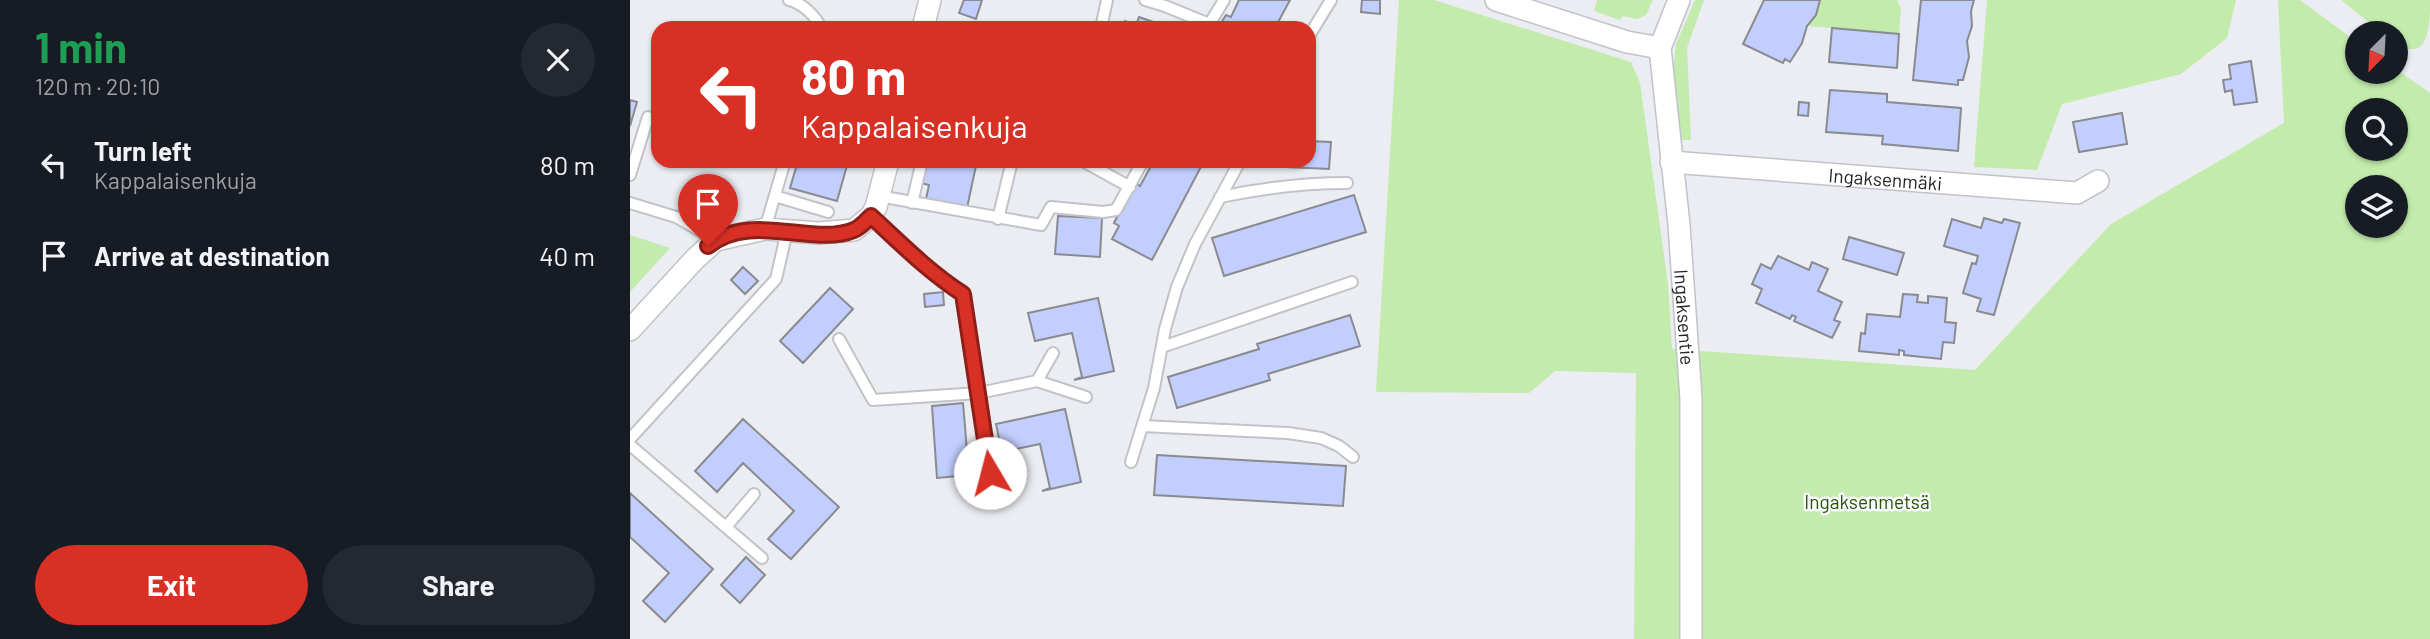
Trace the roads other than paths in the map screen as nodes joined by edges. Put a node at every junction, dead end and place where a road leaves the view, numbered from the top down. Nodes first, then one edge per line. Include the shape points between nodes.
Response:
1 (789, 0) edge
2 (930, 0) edge
3 (1108, 0) edge
4 (1145, 0) edge
5 (1224, 0) edge
6 (1331, 0) edge
7 (1496, 0) edge
8 (1679, 0) edge
9 (818, 21) edge
10 (925, 21) edge
11 (1103, 21) edge
12 (1197, 21) edge
13 (1211, 21) edge
14 (1316, 25) edge
15 (1660, 48) junction
16 (648, 117) dead end
17 (1671, 162) junction
18 (783, 168) edge
19 (886, 168) edge
20 (920, 168) edge
21 (1010, 168) edge
22 (1096, 168) edge
23 (1140, 168) edge
24 (1236, 168) edge
25 (630, 172) edge
26 (2098, 181) dead end
27 (1347, 183) dead end
28 (1130, 187) junction
29 (775, 196) junction
30 (1220, 197) junction
31 (630, 203) edge
32 (912, 203) junction
33 (875, 206) junction
34 (828, 212) dead end
35 (998, 219) junction
36 (776, 230) junction
37 (716, 240) junction
38 (1352, 282) dead end
39 (630, 330) edge
40 (839, 339) dead end
41 (1162, 347) junction
42 (1053, 353) dead end
43 (1037, 381) junction
44 (979, 393) junction
45 (1086, 397) dead end
46 (1142, 426) junction
47 (630, 439) edge
48 (630, 445) edge
49 (1353, 457) dead end
50 (1131, 462) dead end
51 (990, 473) dead end
52 (754, 494) dead end
53 (726, 527) junction
54 (762, 558) dead end
55 (1691, 639) edge

1 - 9 lane
2 - 10 street
3 - 11 lane
4 - 12 lane
5 - 13 lane
6 - 14 lane
7 - 15 street via 1627,42
8 - 15 street, Ingaksentie
15 - 17 street, Ingaksentie
16 - 25 lane
17 - 26 street, Ingaksenmäki via 2077,193
17 - 55 street, Ingaksentie via 1691,399
18 - 29 lane
19 - 33 street
20 - 32 lane
21 - 35 lane
22 - 28 lane
23 - 28 lane
24 - 30 lane
27 - 30 lane via 1271,186
28 - 35 lane via 1116,210 1051,207 1041,225
29 - 34 lane
29 - 36 lane
30 - 41 lane via 1177,287
31 - 37 lane via 676,217
32 - 33 lane
32 - 35 lane
33 - 36 street via 854,230
33 - 44 lane via 916,259 963,294
36 - 37 street
36 - 47 lane via 776,279
37 - 39 street
38 - 41 lane
40 - 44 lane via 873,400
41 - 46 lane
42 - 43 lane
43 - 44 lane
43 - 45 lane
44 - 51 lane
46 - 49 lane via 1310,436 1339,446
46 - 50 lane
48 - 53 lane
52 - 53 lane
53 - 54 lane

